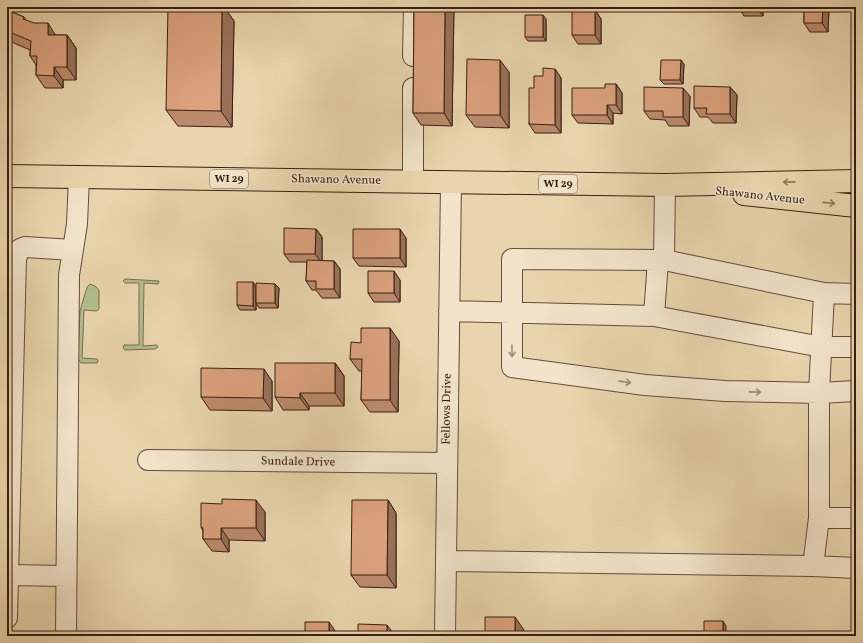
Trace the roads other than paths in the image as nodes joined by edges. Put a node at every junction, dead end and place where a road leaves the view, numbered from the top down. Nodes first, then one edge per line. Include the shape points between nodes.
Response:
1 (414, 7) edge
2 (7, 176) edge
3 (79, 177) junction
4 (856, 181) edge
5 (413, 182) junction
6 (451, 182) junction
7 (665, 185) junction
8 (856, 206) edge
9 (73, 250) junction
10 (661, 260) junction
11 (824, 293) junction
12 (856, 294) edge
13 (449, 311) junction
14 (511, 312) junction
15 (654, 316) junction
16 (822, 347) junction
17 (856, 347) edge
18 (856, 391) edge
19 (819, 394) junction
20 (148, 460) dead end
21 (447, 463) junction
22 (819, 518) junction
23 (856, 518) edge
24 (446, 561) junction
25 (813, 566) junction
26 (856, 568) edge
27 (7, 575) edge
28 (66, 576) junction
29 (7, 618) edge
30 (66, 636) edge
31 (445, 636) edge

1 - 5 street
2 - 3 main road, Shawano Avenue / WI 29
3 - 5 main road, Shawano Avenue / WI 29
3 - 9 street
4 -> 7 main road, Shawano Avenue / WI 29
5 - 6 main road, Shawano Avenue / WI 29
6 - 7 main road, Shawano Avenue / WI 29
6 - 13 street, Fellows Drive
7 -> 8 main road, Shawano Avenue / WI 29
7 - 10 street
9 - 27 street via 25,247 20,249 16,258
9 - 28 street via 69,275
10 - 11 street
10 - 14 street via 512,259
10 - 15 street
11 - 12 street
11 - 16 street
13 - 14 street
13 - 21 street, Fellows Drive
14 - 15 street
14 -> 19 street via 512,367 645,385
15 - 16 street
16 - 17 street
16 - 19 street
18 - 19 street
19 - 22 street
20 - 21 street, Sundale Drive
21 - 24 street, Fellows Drive
22 - 23 street
22 - 25 street
24 - 25 street
24 - 31 street, Fellows Drive
25 - 26 street
27 - 28 street
27 - 29 street
28 - 30 street

